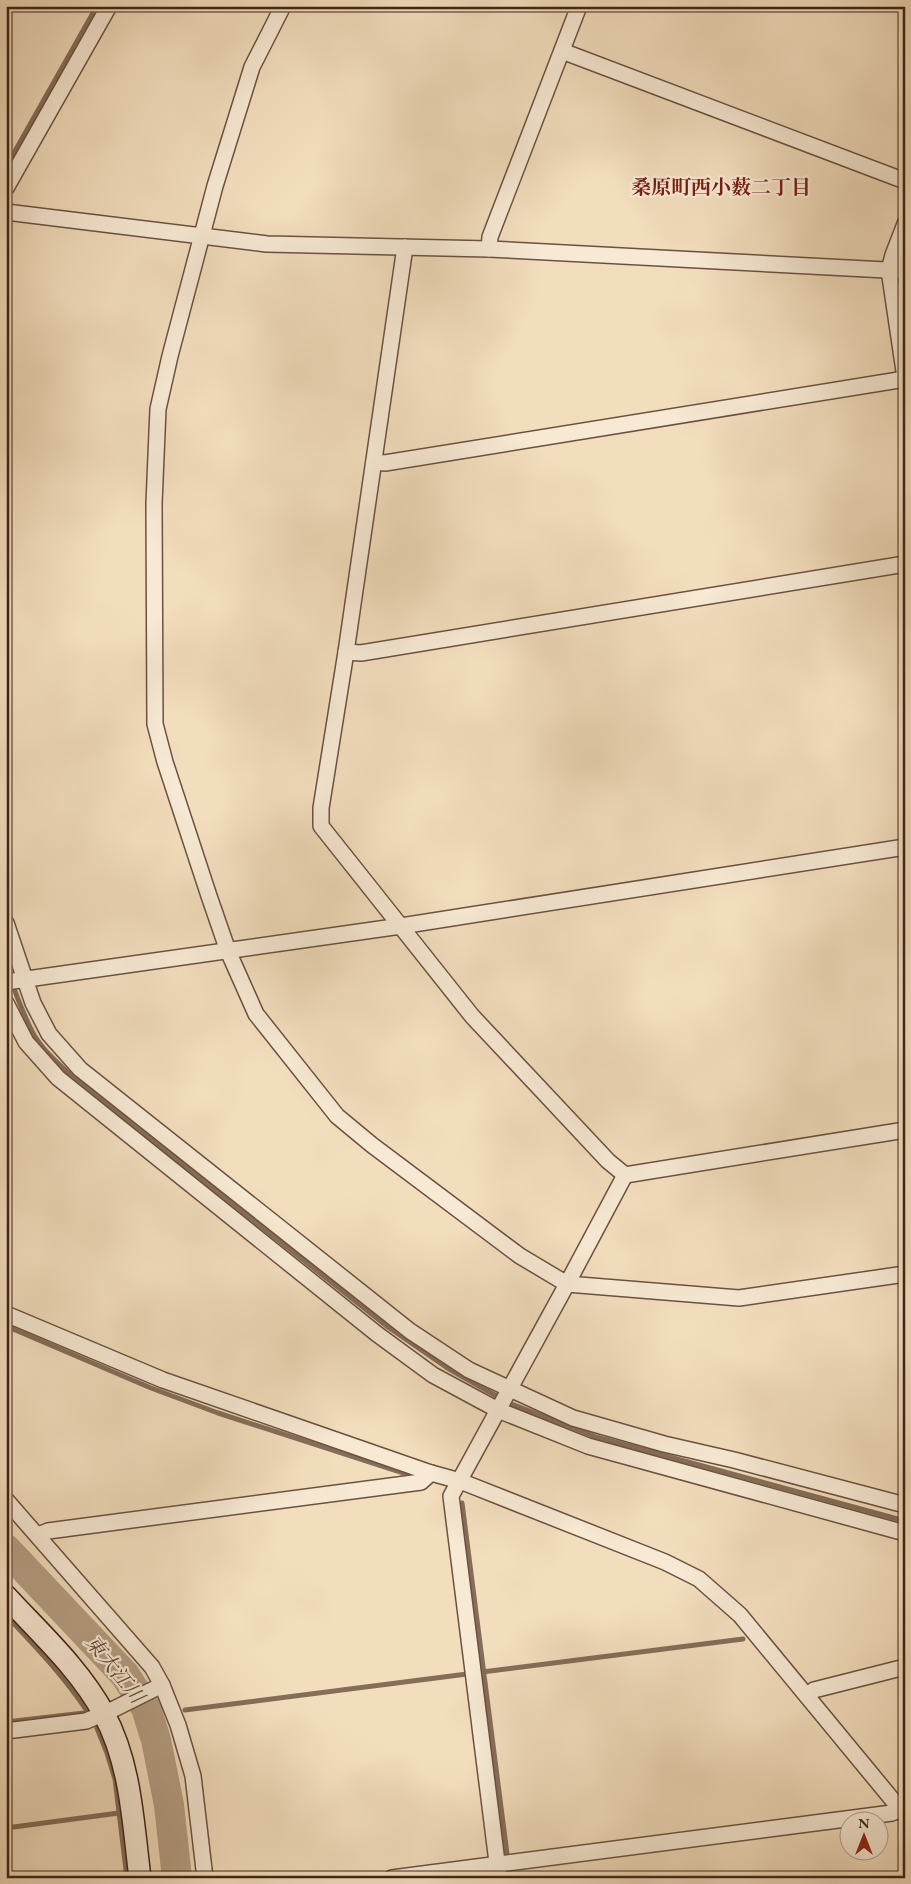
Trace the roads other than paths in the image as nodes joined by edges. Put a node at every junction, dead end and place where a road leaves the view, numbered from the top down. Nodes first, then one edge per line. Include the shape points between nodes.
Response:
1 (109, 6) edge
2 (283, 6) edge
3 (579, 6) edge
4 (562, 51) junction
5 (905, 181) edge
6 (6, 188) edge
7 (6, 212) edge
8 (905, 224) edge
9 (201, 236) junction
10 (405, 246) junction
11 (490, 249) junction
12 (889, 270) junction
13 (905, 271) edge
14 (905, 378) edge
15 (374, 462) junction
16 (905, 564) edge
17 (346, 652) junction
18 (905, 847) edge
19 (6, 923) edge
20 (400, 926) junction
21 (228, 951) junction
22 (17, 981) edge
23 (6, 1003) edge
24 (905, 1130) edge
25 (625, 1174) junction
26 (905, 1274) edge
27 (567, 1284) junction
28 (6, 1314) edge
29 (508, 1391) junction
30 (499, 1408) junction
31 (431, 1473) junction
32 (460, 1480) junction
33 (6, 1500) edge
34 (905, 1505) edge
35 (905, 1533) edge
36 (38, 1535) junction
37 (6, 1596) edge
38 (905, 1667) edge
39 (159, 1686) junction
40 (807, 1696) junction
41 (109, 1712) junction
42 (6, 1731) edge
43 (902, 1812) edge
44 (498, 1871) edge
45 (140, 1878) edge
46 (205, 1878) edge
47 (392, 1878) edge

1 - 6 street
2 - 9 street via 252,67
3 - 4 street
4 - 5 street
4 - 11 street via 490,237
7 - 9 street
8 - 12 street
9 - 10 street via 266,244
9 - 21 street via 158,409 154,503 155,724
10 - 11 street
10 - 15 street
11 - 12 street
12 - 13 street
12 - 14 street
14 - 15 street via 385,463
15 - 17 street
16 - 17 street via 361,653
17 - 20 street via 321,808 321,826
18 - 20 street
19 - 22 street
20 - 21 street
20 - 25 street via 472,1016 608,1161
21 - 22 street
21 - 27 street via 256,1014 337,1116 520,1256
22 - 29 street via 49,1034 80,1068 410,1331
23 - 30 street via 26,1042 58,1078 377,1334 433,1375
24 - 25 street
25 - 27 street
26 - 27 street via 739,1298
27 - 29 street
28 - 31 street via 163,1380
29 - 30 street
29 - 34 street via 573,1418
30 - 32 street
30 - 35 street via 588,1446
31 - 32 street
31 - 36 street via 421,1482 48,1531
32 - 40 street via 665,1562 699,1579 740,1615
32 - 44 street via 451,1496
33 - 36 street
36 - 39 street via 152,1667
37 - 41 street
38 - 40 street via 814,1690
39 - 41 street
39 - 46 street via 178,1725 193,1776
40 - 43 street
41 - 42 street via 86,1721
41 - 45 street via 129,1790
43 - 44 street
44 - 47 street

